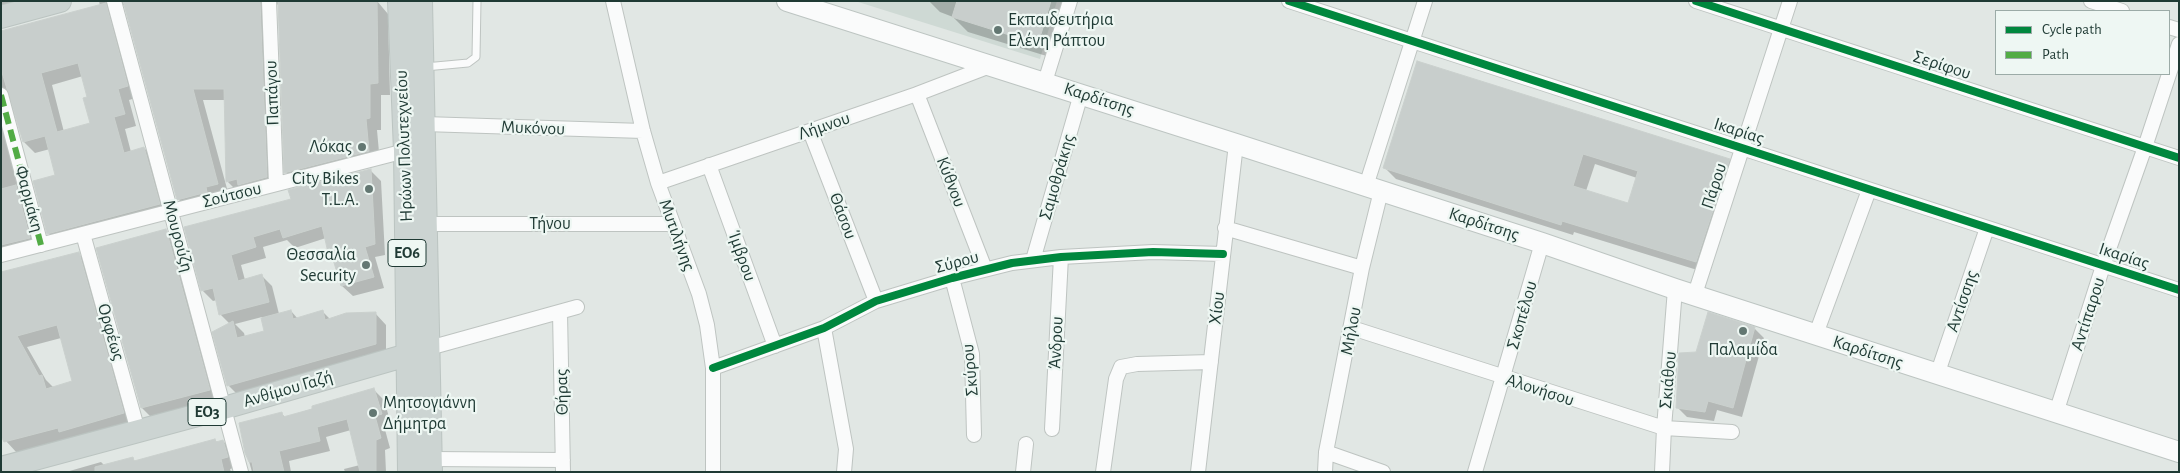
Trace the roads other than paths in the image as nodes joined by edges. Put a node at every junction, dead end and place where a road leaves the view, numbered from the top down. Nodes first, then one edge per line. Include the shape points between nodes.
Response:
1 (60, 1) edge
2 (114, 1) edge
3 (269, 1) edge
4 (399, 1) edge
5 (421, 1) edge
6 (477, 1) edge
7 (613, 1) edge
8 (788, 1) edge
9 (1070, 1) edge
10 (1289, 1) edge
11 (1425, 1) edge
12 (1696, 1) edge
13 (1790, 1) edge
14 (2091, 1) edge
15 (2119, 10) edge
16 (1, 17) edge
17 (1781, 29) junction
18 (1412, 41) junction
19 (2179, 44) edge
20 (990, 66) junction
21 (422, 67) junction
22 (2170, 72) edge
23 (2169, 75) edge
24 (1044, 82) junction
25 (917, 94) junction
26 (1081, 94) junction
27 (1, 96) edge
28 (424, 124) junction
29 (810, 131) junction
30 (642, 132) junction
31 (1236, 144) junction
32 (1743, 148) junction
33 (2146, 148) junction
34 (405, 151) junction
35 (2179, 158) edge
36 (709, 165) junction
37 (658, 183) junction
38 (276, 184) junction
39 (1373, 188) junction
40 (1869, 190) junction
41 (171, 211) junction
42 (426, 224) junction
43 (673, 224) junction
44 (1225, 228) junction
45 (1987, 228) junction
46 (83, 234) junction
47 (1542, 243) junction
48 (41, 244) junction
49 (1223, 254) junction
50 (1, 255) edge
51 (1060, 257) junction
52 (1033, 260) junction
53 (2103, 266) junction
54 (1362, 268) junction
55 (985, 269) junction
56 (952, 278) junction
57 (1675, 289) junction
58 (2179, 290) edge
59 (1695, 294) junction
60 (876, 301) junction
61 (577, 307) dead end
62 (560, 312) junction
63 (824, 328) junction
64 (1352, 328) junction
65 (1816, 334) junction
66 (775, 346) junction
67 (419, 351) junction
68 (1211, 362) junction
69 (714, 368) junction
70 (1938, 375) junction
71 (1504, 378) junction
72 (224, 408) junction
73 (2056, 413) junction
74 (1664, 428) junction
75 (1052, 429) dead end
76 (138, 431) junction
77 (1732, 432) dead end
78 (974, 435) dead end
79 (1026, 444) dead end
80 (1326, 452) junction
81 (2179, 452) edge
82 (431, 465) edge
83 (563, 466) edge
84 (3, 467) edge
85 (241, 472) edge
86 (409, 472) edge
87 (713, 472) edge
88 (844, 472) edge
89 (1023, 472) edge
90 (1103, 472) edge
91 (1198, 472) edge
92 (1325, 472) edge
93 (1383, 472) edge
94 (1475, 472) edge
95 (1662, 472) edge

1 - 16 main road
2 - 41 street, Μουρούζη
3 - 38 street, Παπάγου
4 - 34 main road, Ηρώων Πολυτεχνείου / ΕΟ6
5 - 21 main road, Ηρώων Πολυτεχνείου
6 - 21 lane via 476,57 468,63
7 - 30 street, Μυτιλήνης
8 - 20 main road, Καρδίτσης
9 - 24 street
10 - 18 street, Ικαρίας
11 - 18 street, Μήλου
12 - 17 street, Σερίφου
13 - 17 street, Πάρου
14 - 15 street
17 - 32 street, Πάρου
17 - 33 street, Σερίφου
18 - 32 street, Ικαρίας
18 - 39 street, Μήλου
19 - 22 street, Αντίπαρου
20 - 24 main road, Καρδίτσης
20 - 25 street, Λήμνου
21 - 28 main road, Ηρώων Πολυτεχνείου
23 - 33 street, Αντίπαρου
24 - 26 main road, Καρδίτσης
25 - 29 street, Λήμνου
25 - 55 street, Κύθνου
26 - 31 main road, Καρδίτσης
26 - 52 street, Σαμοθράκης
27 - 48 street, Φαρμάκη
28 - 30 street, Μυκόνου
28 - 42 main road, Ηρώων Πολυτεχνείου
29 - 36 street, Λήμνου
29 - 60 street, Θάσου
30 - 37 street, Μυτιλήνης
31 - 39 main road, Καρδίτσης
31 - 44 street, Χίου
32 - 40 street, Ικαρίας
32 - 59 street, Πάρου
33 - 35 street, Σερίφου
33 - 53 street, Αντίπαρου
34 - 38 street, Σούτσου
34 - 67 main road, Ηρώων Πολυτεχνείου / ΕΟ6
36 - 37 street, Λήμνου
36 - 66 street, Ίμβρου
37 - 43 street, Μυτιλήνης
38 - 41 street, Σούτσου
39 - 47 main road, Καρδίτσης
39 - 54 street, Μήλου
40 - 45 street, Ικαρίας
40 - 65 street
41 - 46 street, Σούτσου
41 - 72 street, Μουρούζη
42 - 43 street, Τήνου
42 - 67 main road, Ηρώων Πολυτεχνείου
43 - 69 street, Μυτιλήνης via 699,294
44 - 49 street, Χίου
44 - 54 street
45 - 53 street, Ικαρίας
45 - 70 street, Αντίσσης
46 - 48 street, Σούτσου
46 - 76 street, Ορφέως
47 - 57 main road, Καρδίτσης
47 - 71 street, Σκοπέλου
48 - 50 street, Σούτσου
49 - 51 street, Σύρου via 1153,252
49 - 68 street, Χίου
51 - 52 street, Σύρου
51 - 75 street, Άνδρου
52 - 55 street, Σύρου
53 - 58 street, Ικαρίας
53 - 73 street, Αντίπαρου
54 - 64 street, Μήλου
55 - 56 street, Σύρου
56 - 60 street, Σύρου
56 - 78 street, Σκύρου via 972,354
57 - 59 main road, Καρδίτσης
57 - 74 street, Σκιάθου
59 - 65 main road, Καρδίτσης
60 - 63 street, Σύρου
61 - 62 street
62 - 67 street
62 - 83 street, Θήρας
63 - 66 street, Σύρου
63 - 88 street via 846,449
64 - 71 street, Αλονήσου
64 - 80 street, Μήλου
65 - 70 main road, Καρδίτσης
66 - 69 street, Σύρου
67 - 72 main road, Ανθίμου Γαζή / ΕΟ3
67 - 82 main road, Ηρώων Πολυτεχνείου / ΕΟ6
67 - 86 main road, Ηρώων Πολυτεχνείου / ΕΟ6
68 - 90 street via 1121,367 1116,379
68 - 91 street, Χίου
69 - 87 street, Μυτιλήνης
70 - 73 main road, Καρδίτσης
71 - 74 street, Αλονήσου
71 - 94 street, Σκοπέλου
72 - 76 main road, Ανθίμου Γαζή / ΕΟ3
72 - 85 street, Μουρούζη
73 - 81 main road, Καρδίτσης
74 - 77 street, Αλονήσου
74 - 95 street, Σκιάθου
76 - 84 main road, Ανθίμου Γαζή / ΕΟ3
79 - 89 street
80 - 92 street, Μήλου
80 - 93 street
82 - 83 street

